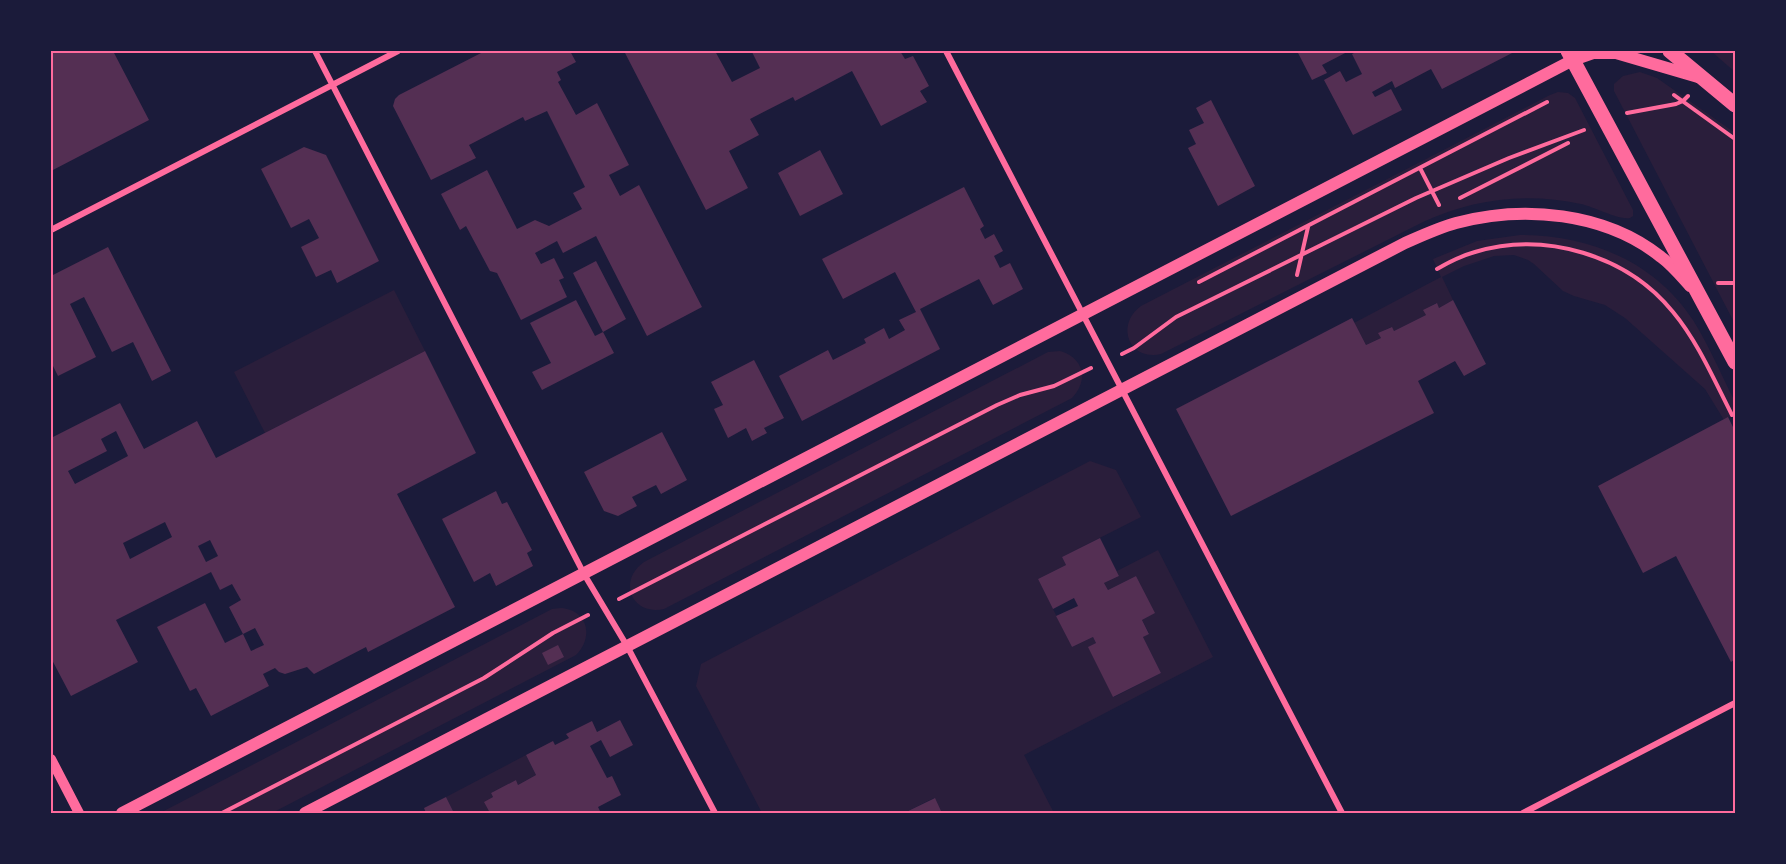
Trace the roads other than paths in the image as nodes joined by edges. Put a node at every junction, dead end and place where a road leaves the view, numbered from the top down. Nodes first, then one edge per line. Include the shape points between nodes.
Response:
1 (315, 51) edge
2 (398, 51) edge
3 (946, 51) edge
4 (1670, 51) edge
5 (1571, 56) edge
6 (1702, 78) junction
7 (332, 85) junction
8 (1735, 105) edge
9 (51, 230) edge
10 (1701, 298) junction
11 (1083, 315) junction
12 (1731, 349) edge
13 (1735, 362) edge
14 (1122, 390) junction
15 (584, 574) junction
16 (627, 646) junction
17 (1735, 703) edge
18 (51, 759) edge
19 (79, 813) edge
20 (122, 813) edge
21 (305, 813) edge
22 (714, 813) edge
23 (1342, 813) edge
24 (1523, 813) edge

1 - 7 street
2 - 7 street
3 - 11 street
4 - 6 main road
5 - 6 main road via 1616,53
5 - 10 main road
5 - 11 main road
6 - 8 main road
7 - 9 street
7 - 15 street
10 - 12 main road
10 - 14 main road via 1662,258 1629,236 1608,228 1562,216 1484,217 1454,223 1405,243
11 - 14 street
11 - 15 main road
12 - 13 main road
14 - 16 main road
14 - 23 street
15 - 16 street
15 - 20 main road
16 - 21 main road
16 - 22 street
17 - 24 street
18 - 19 street

